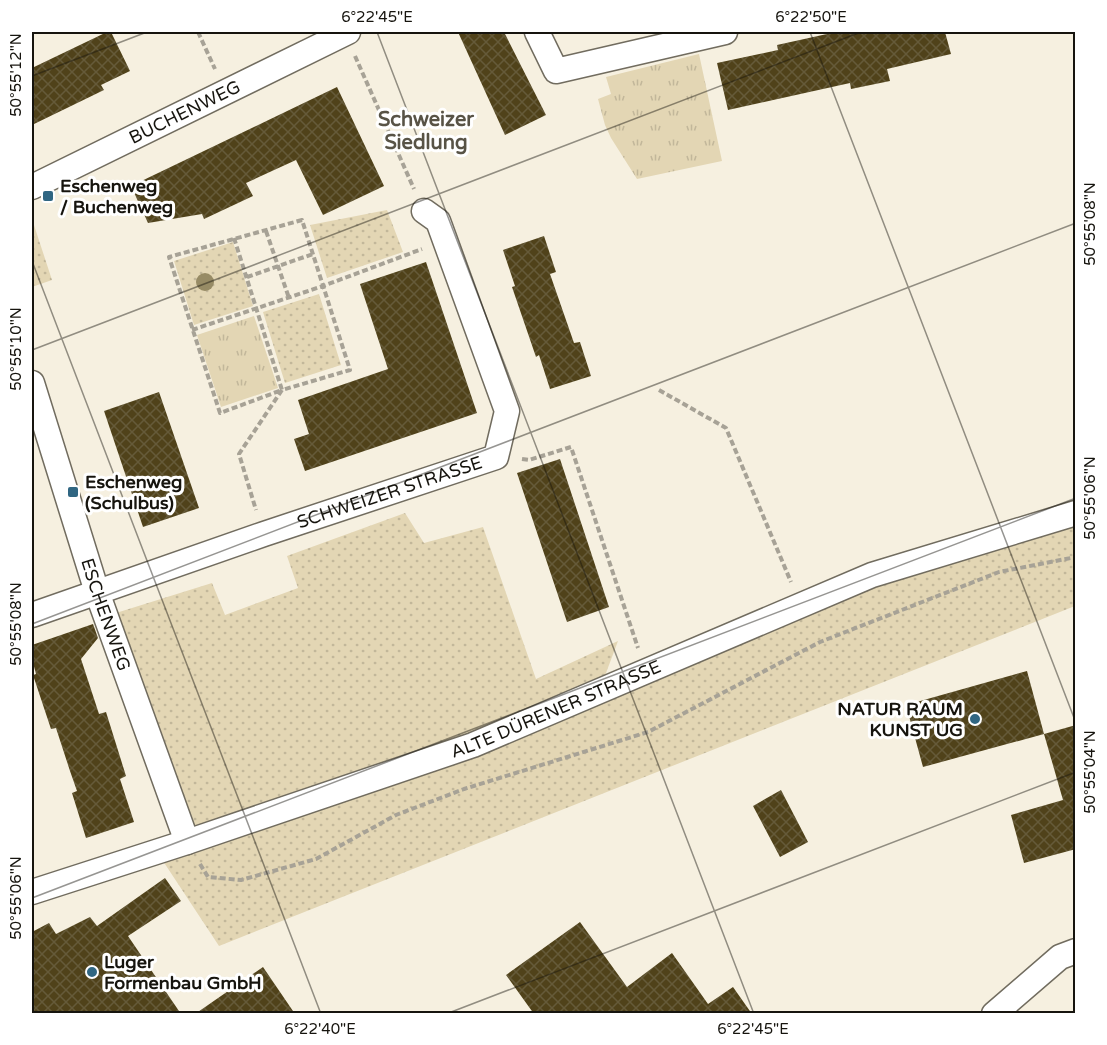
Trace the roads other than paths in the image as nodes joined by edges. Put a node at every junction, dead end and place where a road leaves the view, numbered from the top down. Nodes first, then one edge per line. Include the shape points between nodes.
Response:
1 (537, 32) edge
2 (725, 32) edge
3 (341, 33) edge
4 (32, 187) edge
5 (424, 211) road end
6 (32, 383) edge
7 (1076, 513) edge
8 (97, 592) junction
9 (32, 615) edge
10 (187, 842) junction
11 (32, 892) edge
12 (1076, 951) edge
13 (994, 1014) edge

1 - 2 street via 556,71
3 - 4 street, BUCHENWEG
5 - 8 street, SCHWEIZER STRASSE via 438,220 507,411 496,457
6 - 8 street, ESCHENWEG
7 - 10 street, ALTE DÜRENER STRASSE via 872,575 473,745
8 - 9 street, SCHWEIZER STRASSE
8 - 10 street, ESCHENWEG
10 - 11 street, ALTE DÜRENER STRASSE
12 - 13 street via 1060,957

